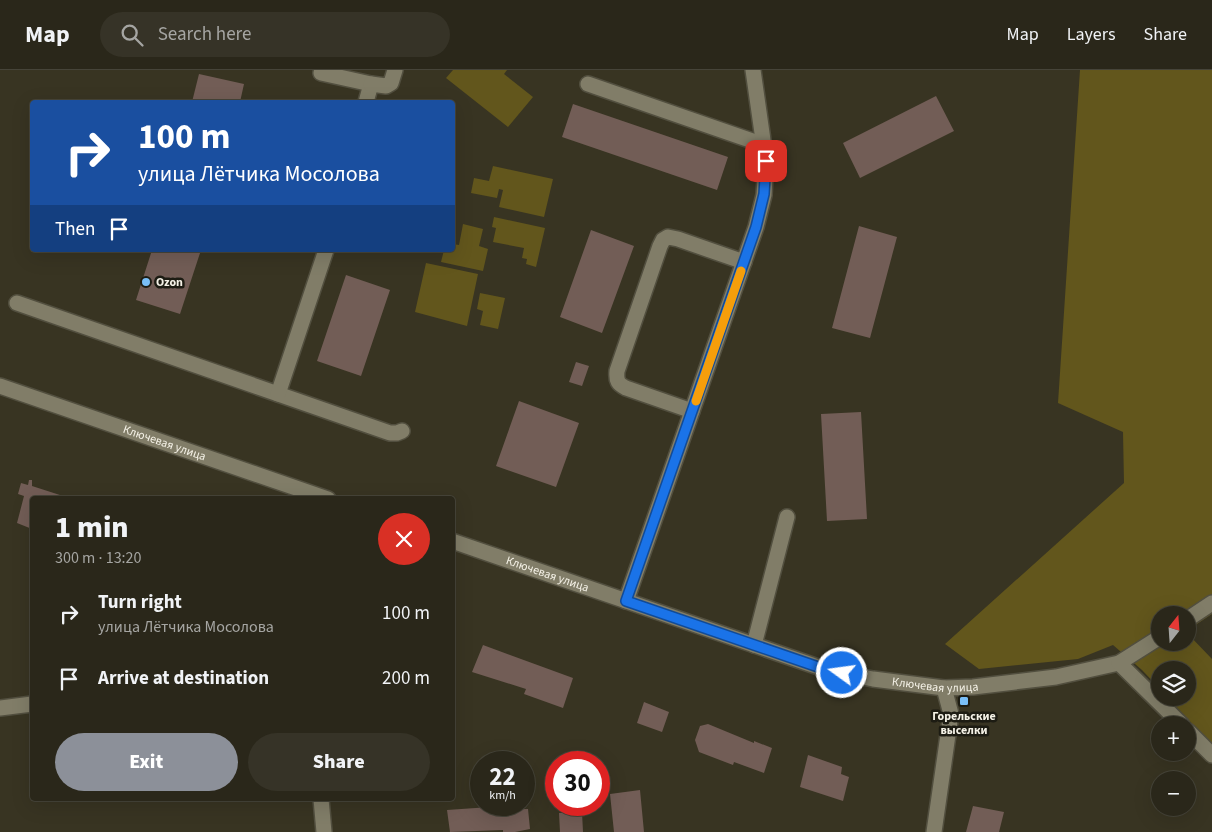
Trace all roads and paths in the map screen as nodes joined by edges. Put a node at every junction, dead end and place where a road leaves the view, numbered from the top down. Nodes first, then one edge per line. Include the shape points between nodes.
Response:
1 (395, 70) edge
2 (753, 70) edge
3 (321, 73) dead end
4 (370, 84) junction
5 (588, 84) dead end
6 (366, 100) edge
7 (764, 144) junction
8 (325, 252) edge
9 (744, 262) junction
10 (17, 303) dead end
11 (0, 386) edge
12 (278, 394) junction
13 (692, 411) junction
14 (402, 431) dead end
15 (319, 496) edge
16 (787, 517) dead end
17 (455, 542) edge
18 (626, 601) junction
19 (1212, 603) edge
20 (1196, 614) edge
21 (1151, 642) edge
22 (754, 645) junction
23 (1119, 663) junction
24 (944, 688) junction
25 (30, 704) edge
26 (0, 708) edge
27 (1173, 716) edge
28 (1196, 739) edge
29 (1212, 755) edge
30 (321, 801) edge
31 (324, 832) edge
32 (934, 832) edge

1 - 4 street via 386,86
2 - 7 street
3 - 4 street
4 - 6 street
5 - 7 street
7 - 9 street via 764,194
8 - 12 street
9 - 13 street
9 - 13 street via 678,239 668,238 660,246 616,379 626,388
10 - 12 street
11 - 15 street, Ключевая улица
12 - 14 street via 390,432
13 - 18 street
16 - 22 street
17 - 18 street, Ключевая улица
18 - 22 street, Ключевая улица
19 - 20 street
21 - 23 street, Ключевая улица
22 - 24 street, Ключевая улица via 827,670
23 - 24 street, Ключевая улица via 1056,677
23 - 27 street
24 - 32 street via 951,714
25 - 26 street
28 - 29 street
30 - 31 street

